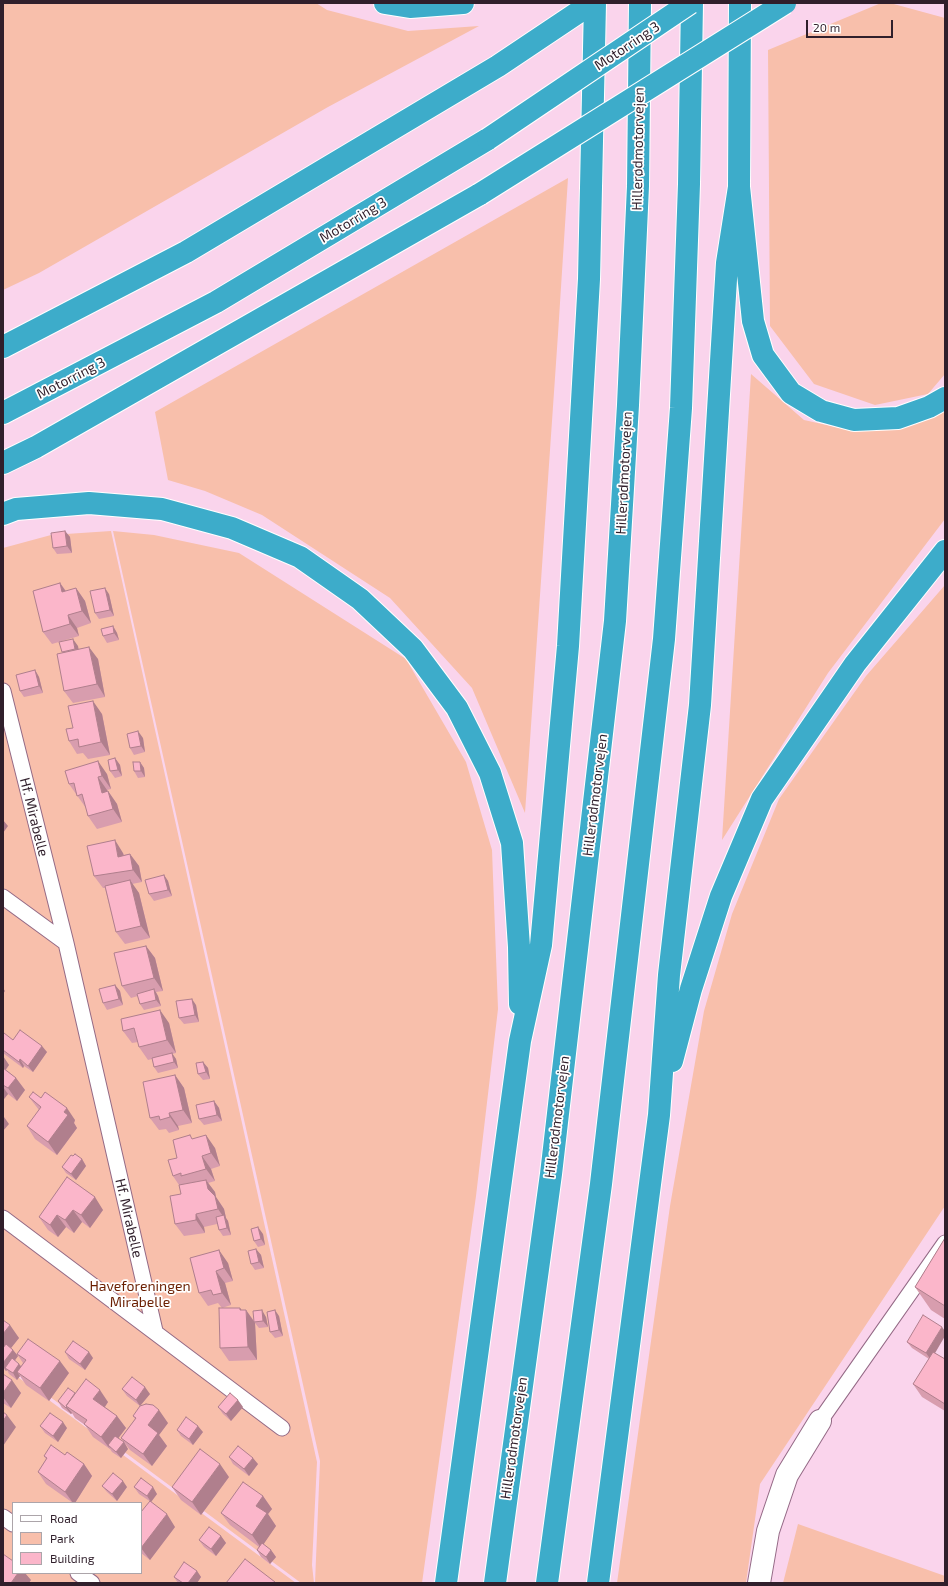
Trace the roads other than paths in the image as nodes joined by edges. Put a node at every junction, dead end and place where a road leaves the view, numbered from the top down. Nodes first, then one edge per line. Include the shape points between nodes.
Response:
1 (385, 3) edge
2 (463, 3) edge
3 (593, 3) edge
4 (640, 3) edge
5 (691, 3) edge
6 (740, 3) edge
7 (786, 3) edge
8 (739, 187) junction
9 (3, 347) edge
10 (945, 398) edge
11 (3, 413) edge
12 (3, 463) edge
13 (3, 514) edge
14 (945, 551) edge
15 (3, 691) edge
16 (3, 897) edge
17 (66, 943) junction
18 (520, 1041) junction
19 (659, 1115) junction
20 (3, 1218) edge
21 (945, 1243) edge
22 (155, 1331) junction
23 (820, 1421) joint
24 (282, 1428) dead end
25 (3, 1517) edge
26 (12, 1523) edge
27 (79, 1574) edge
28 (92, 1583) edge
29 (446, 1583) edge
30 (495, 1583) edge
31 (547, 1583) edge
32 (598, 1583) edge
33 (759, 1583) edge

1 - 2 highway via 410,7
3 - 9 highway via 498,66 186,252
3 - 18 highway via 589,279 568,646 541,945
4 - 30 highway, Hillerødmotorvejen via 638,194 615,621 551,1174
5 - 11 highway, Motorring 3, bridge via 488,139 216,302
5 - 31 highway via 689,184 681,408 664,639 601,1184
6 - 8 highway
7 - 12 highway, bridge via 480,194 36,447
8 - 10 highway via 753,321 763,355 792,393 822,411 854,420 898,418 929,407
8 - 19 highway via 727,263 700,705 669,975
13 - 18 highway via 16,509 89,503 162,509 232,528 300,558 360,599 414,649 457,708 467,727 490,773 512,843 519,947
14 - 19 highway via 855,664 762,800 721,896 691,989
15 - 17 lane, Hf. Mirabelle
16 - 17 lane
17 - 22 lane, Hf. Mirabelle
18 - 29 highway
19 - 32 highway
20 - 22 lane
21 - 23 lane
22 - 24 lane
23 - 33 street via 787,1475 768,1531
25 - 26 lane
27 - 28 lane

